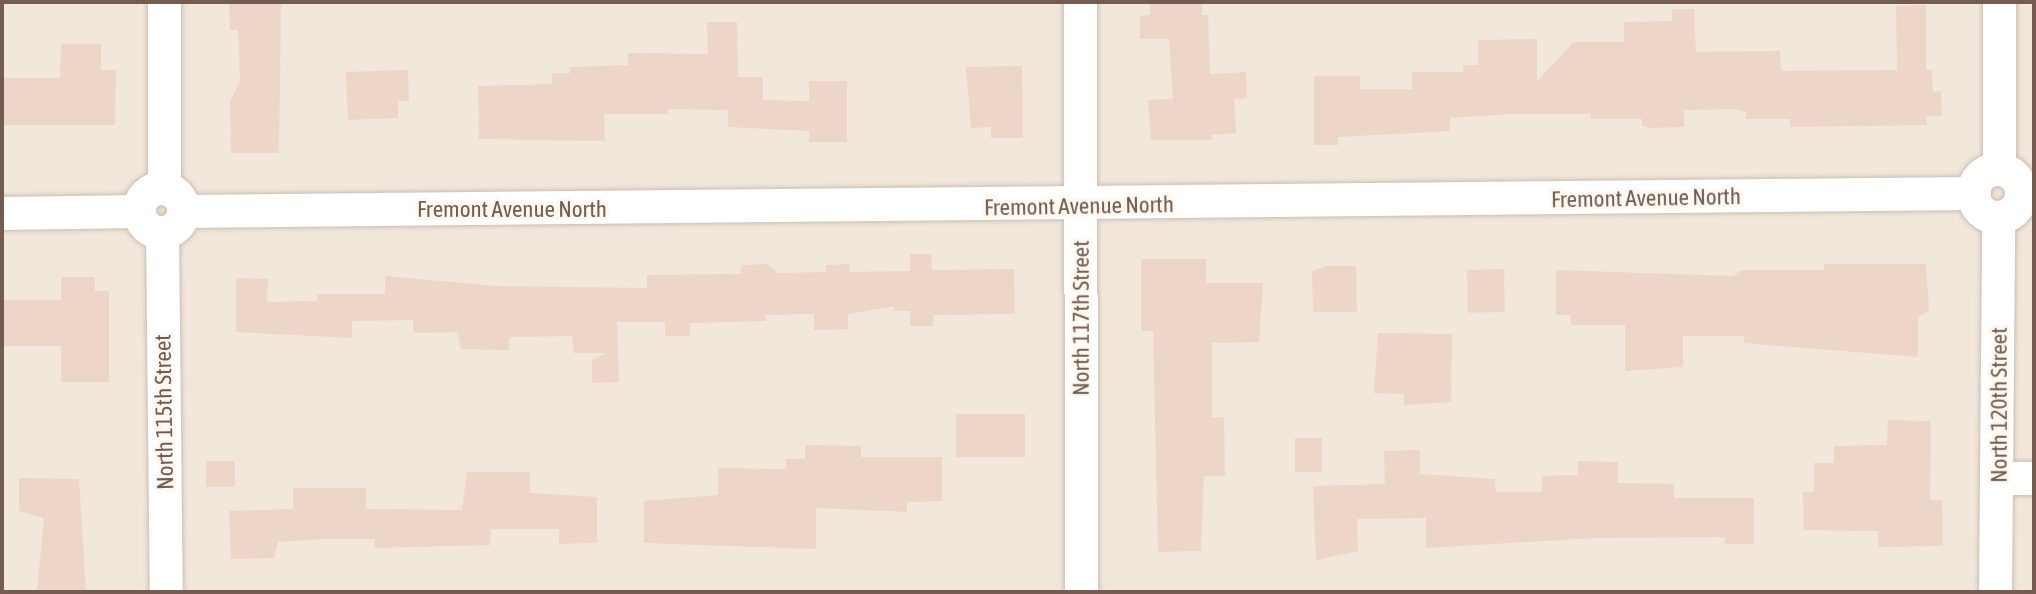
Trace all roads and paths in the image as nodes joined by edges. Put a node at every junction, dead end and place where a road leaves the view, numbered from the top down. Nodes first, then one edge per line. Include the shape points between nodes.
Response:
1 (164, 2) edge
2 (1080, 2) edge
3 (1999, 2) edge
4 (1999, 169) junction
5 (1973, 193) junction
6 (2028, 193) edge
7 (1082, 206) junction
8 (162, 210) junction
9 (2, 213) edge
10 (1998, 217) junction
11 (1999, 478) junction
12 (2034, 478) edge
13 (166, 592) edge
14 (1081, 592) edge
15 (1995, 592) edge

1 - 8 street, North 115th Street
2 - 7 street, North 117th Street
3 - 4 street
4 - 5 street via 1980,176
4 - 6 street via 2015,177
5 - 7 street, Fremont Avenue North
5 - 10 street via 1982,212
6 - 10 street via 2011,212
7 - 8 street, Fremont Avenue North
7 - 14 street, North 117th Street
8 - 9 street, Fremont Avenue North
8 - 13 street, North 115th Street
10 - 11 street, North 120th Street
11 - 12 street
11 - 15 street, North 120th Street

